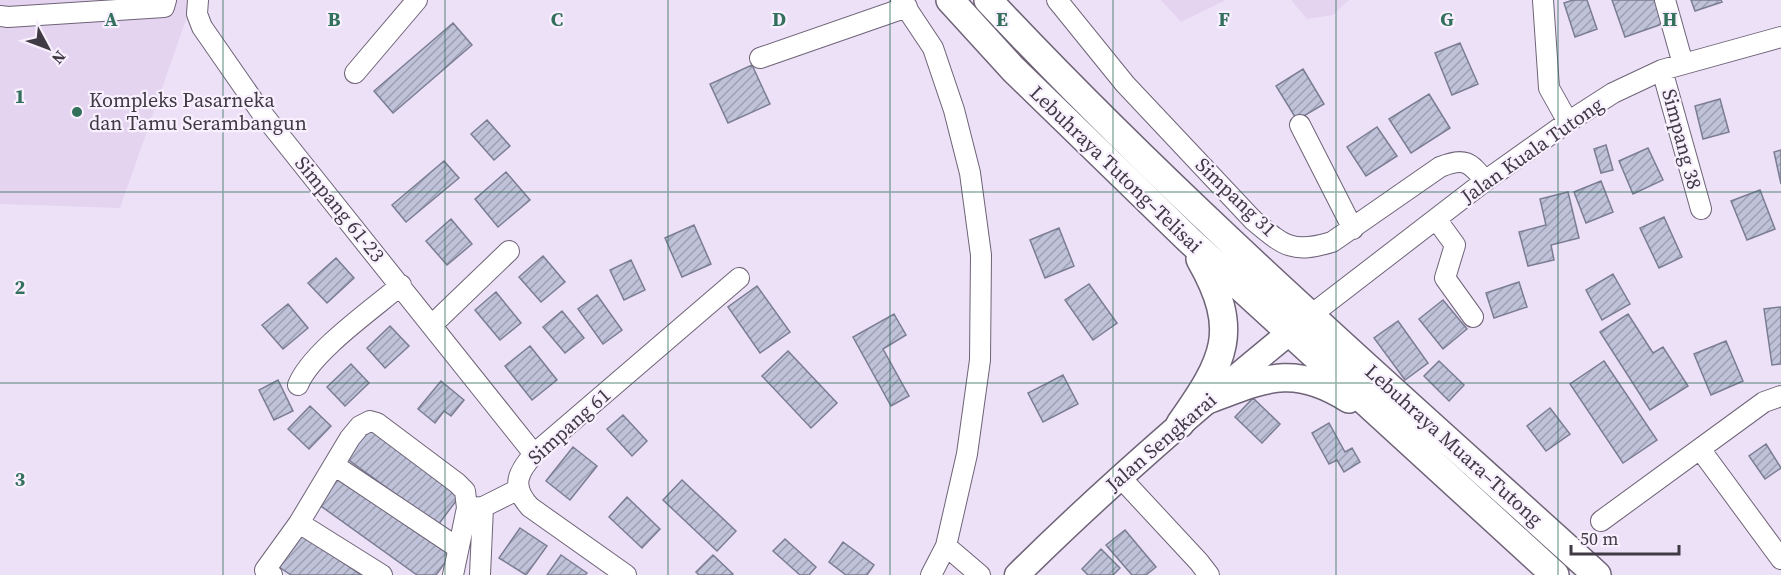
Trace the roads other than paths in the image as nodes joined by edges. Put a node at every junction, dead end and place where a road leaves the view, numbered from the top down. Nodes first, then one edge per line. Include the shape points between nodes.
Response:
1 (166, 0) edge
2 (198, 0) edge
3 (417, 0) edge
4 (950, 0) edge
5 (988, 0) edge
6 (1057, 0) edge
7 (1543, 0) edge
8 (1665, 0) edge
9 (904, 4) edge
10 (0, 16) edge
11 (1781, 37) edge
12 (760, 58) dead end
13 (1683, 64) junction
14 (1662, 70) junction
15 (356, 73) dead end
16 (1568, 122) junction
17 (1300, 125) dead end
18 (1485, 181) junction
19 (1701, 209) dead end
20 (1436, 219) junction
21 (1353, 229) junction
22 (1189, 240) junction
23 (509, 251) dead end
24 (739, 278) dead end
25 (401, 285) junction
26 (1311, 315) junction
27 (1473, 317) dead end
28 (432, 325) junction
29 (1290, 332) junction
30 (298, 385) dead end
31 (1781, 396) edge
32 (1210, 399) junction
33 (1180, 424) junction
34 (1397, 431) junction
35 (1700, 449) junction
36 (534, 454) junction
37 (334, 465) junction
38 (1120, 477) junction
39 (517, 490) junction
40 (475, 507) junction
41 (1601, 520) dead end
42 (299, 523) junction
43 (946, 546) junction
44 (458, 548) junction
45 (1781, 559) edge
46 (272, 575) edge
47 (382, 575) edge
48 (453, 575) edge
49 (480, 575) edge
50 (627, 575) edge
51 (931, 575) edge
52 (980, 575) edge
53 (1017, 575) edge
54 (1209, 575) edge
55 (1555, 575) edge
56 (1597, 575) edge

1 - 10 street via 164,7
2 - 25 street, Simpang 61-23 via 197,14 202,27 261,112
3 - 15 street
4 - 22 highway, Lebuhraya Tutong–Telisai via 1012,69
5 - 26 highway, Lebuhraya Tutong–Telisai via 1099,114
6 - 21 street, Simpang 31 via 1125,84 1253,220 1274,237 1294,248 1314,247 1332,242
7 - 16 street via 1549,88
8 - 13 street
9 - 12 street
9 - 43 street via 933,48 954,111 970,173 981,255 980,360 967,454
11 - 13 street, Jalan Kuala Tutong
13 - 14 street, Jalan Kuala Tutong
14 - 16 street, Jalan Kuala Tutong via 1613,93
14 - 19 street, Simpang 38
16 - 18 street, Jalan Kuala Tutong
17 - 21 street
18 - 20 street, Jalan Kuala Tutong
18 - 21 street, Simpang 31 via 1473,166 1464,161 1453,162 1440,167
20 - 26 street, Jalan Kuala Tutong
20 - 27 street via 1455,245 1445,278
22 - 29 highway, Lebuhraya Tutong–Telisai
22 - 33 highway via 1217,291 1222,308 1223,344 1216,366
23 - 28 street
24 - 36 street, Simpang 61
25 - 28 street, Simpang 61-23
25 - 30 street via 323,351 302,373
26 - 29 main road, Jalan Sengkarai
26 - 56 highway, Lebuhraya Muara–Tutong
28 - 36 street, Simpang 61-23
29 - 32 main road, Jalan Sengkarai
29 - 34 highway, Lebuhraya Muara–Tutong
31 - 35 street via 1764,402
32 - 33 main road, Jalan Sengkarai
32 - 34 highway via 1257,381 1297,377 1335,390
33 - 38 main road, Jalan Sengkarai
34 - 55 highway, Lebuhraya Muara–Tutong
35 - 41 street
35 - 45 street
36 - 39 street, Simpang 61 via 522,470
37 - 40 street via 360,426 370,421 377,423 457,483
37 - 42 street
37 - 44 street
38 - 53 main road, Jalan Sengkarai
38 - 54 street
39 - 40 street
39 - 50 street via 530,507
40 - 44 street
40 - 49 street
42 - 46 street via 265,570
42 - 47 street
43 - 51 street
43 - 52 street
44 - 48 street

